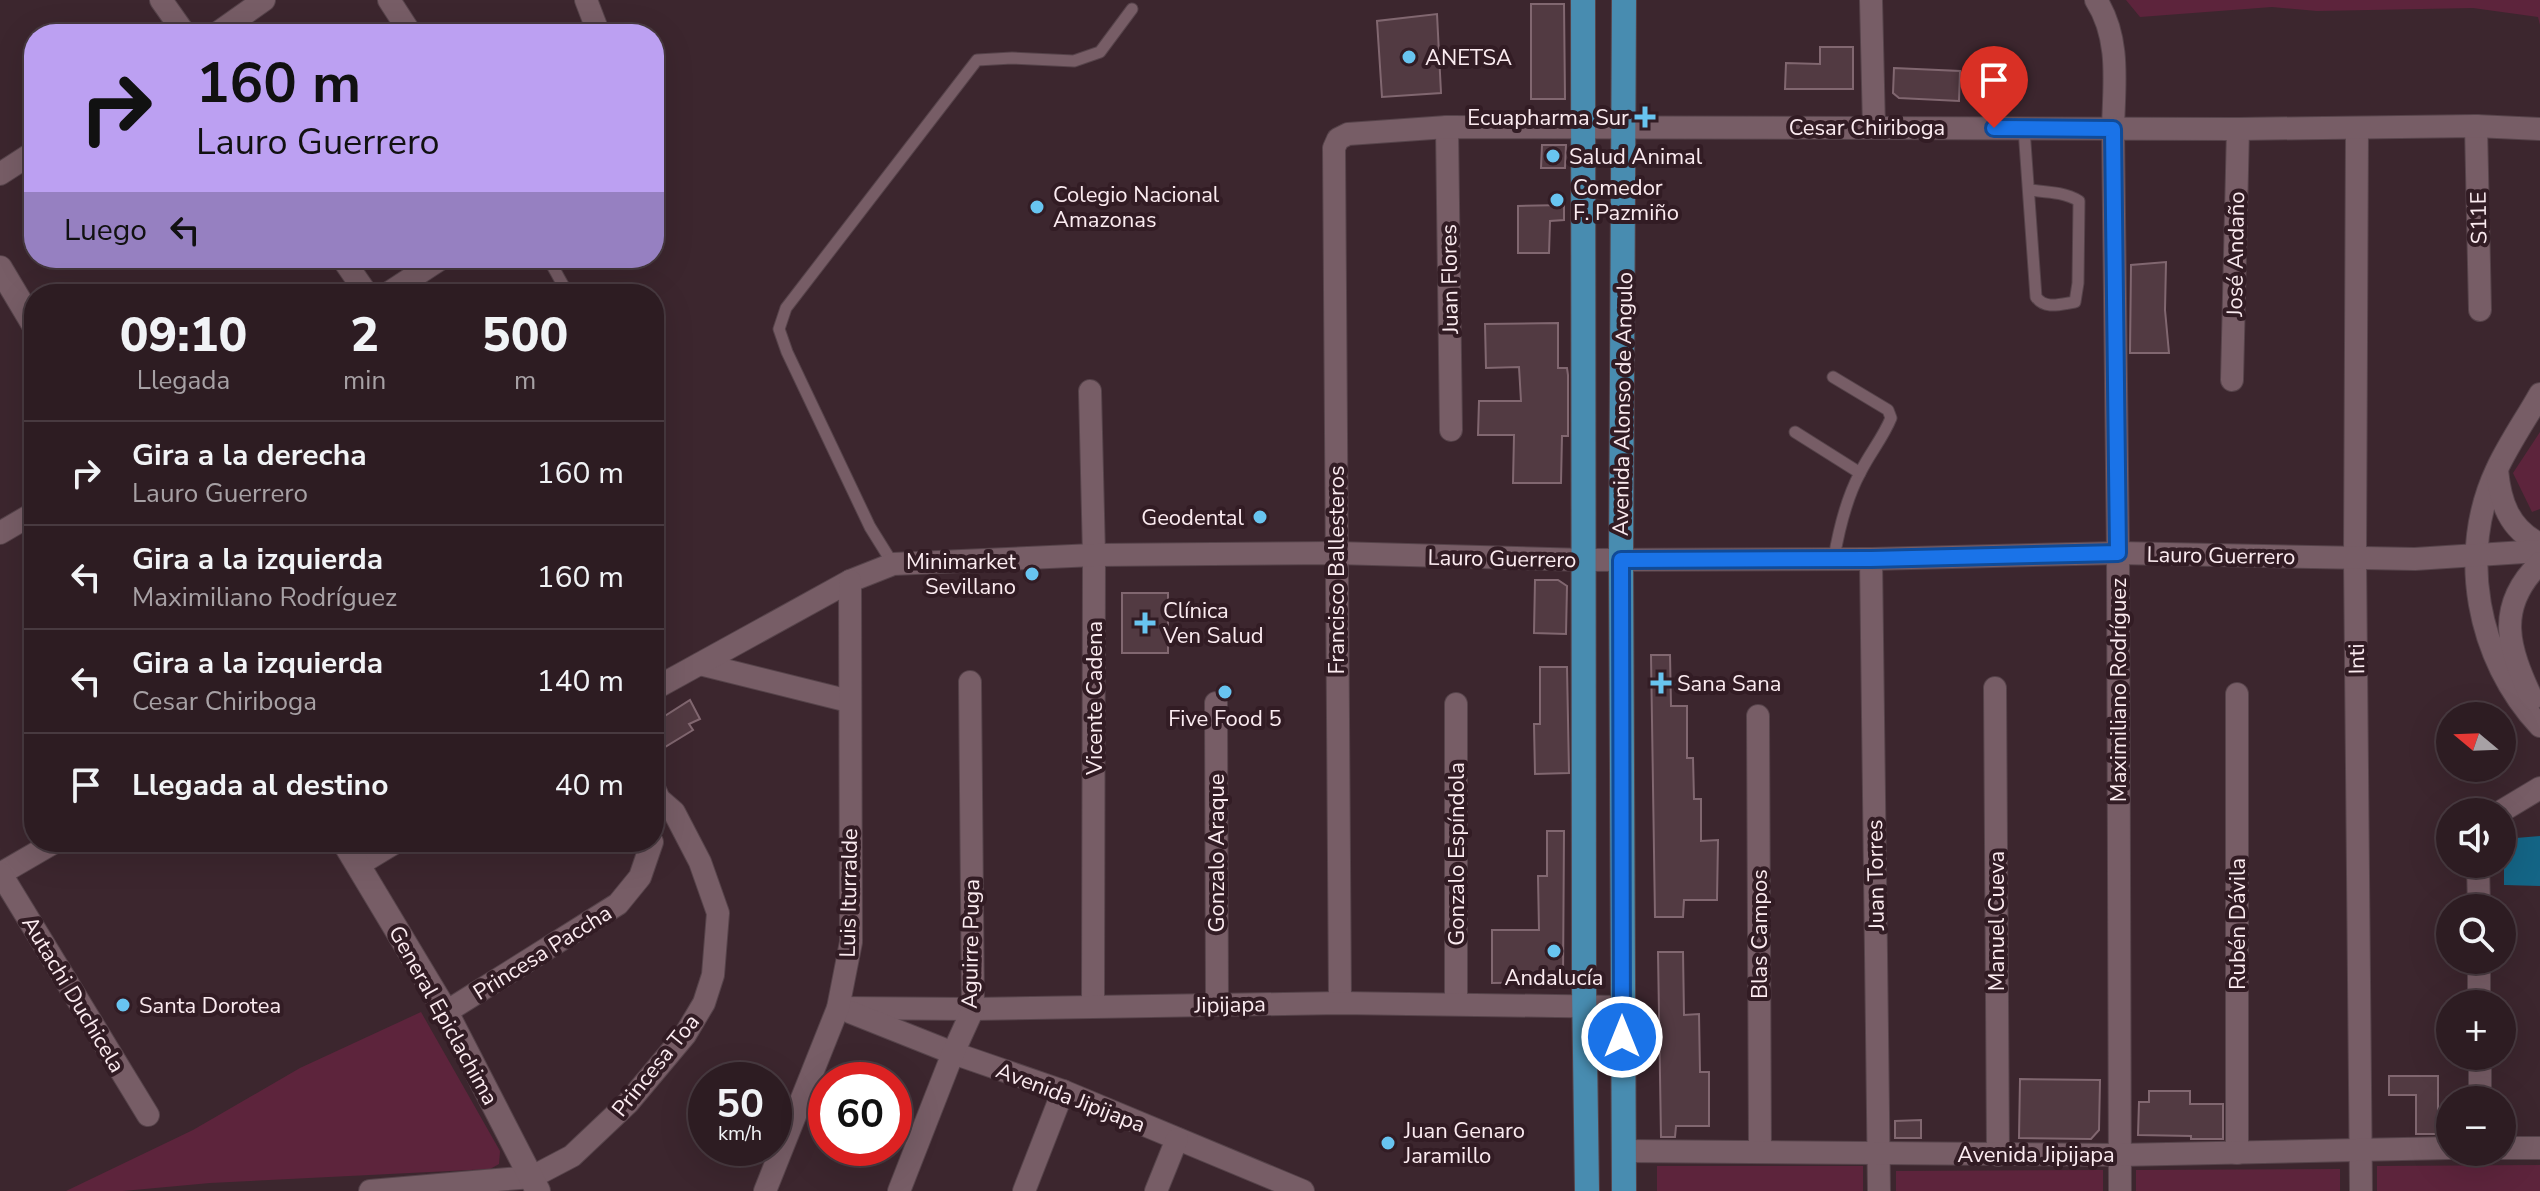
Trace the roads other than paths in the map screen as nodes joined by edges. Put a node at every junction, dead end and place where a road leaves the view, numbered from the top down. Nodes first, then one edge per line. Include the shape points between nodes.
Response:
1 (161, 0) edge
2 (264, 0) edge
3 (389, 0) edge
4 (586, 0) edge
5 (1583, 0) edge
6 (1624, 0) edge
7 (1871, 0) edge
8 (2096, 0) edge
9 (1132, 9) dead end
10 (178, 24) edge
11 (230, 24) edge
12 (405, 24) edge
13 (595, 24) edge
14 (2476, 126) junction
15 (1447, 127) junction
16 (1585, 127) junction
17 (1874, 127) junction
18 (1625, 128) junction
19 (2357, 128) junction
20 (2024, 129) junction
21 (2113, 129) junction
22 (2238, 129) junction
23 (2540, 129) edge
24 (1338, 139) joint
25 (24, 158) edge
26 (0, 174) edge
27 (2029, 190) junction
28 (0, 268) edge
29 (427, 268) edge
30 (402, 284) edge
31 (24, 308) edge
32 (2480, 310) dead end
33 (1833, 377) dead end
34 (2232, 380) dead end
35 (1090, 391) dead end
36 (2540, 394) edge
37 (1451, 430) dead end
38 (1795, 432) dead end
39 (2497, 469) junction
40 (1860, 473) junction
41 (24, 519) edge
42 (0, 533) edge
43 (2540, 544) edge
44 (2540, 551) edge
45 (1336, 553) junction
46 (2118, 553) junction
47 (1094, 555) junction
48 (2477, 555) junction
49 (1834, 558) junction
50 (2355, 558) junction
51 (1871, 559) junction
52 (1584, 560) junction
53 (1621, 560) junction
54 (2540, 563) edge
55 (893, 564) junction
56 (850, 581) junction
57 (700, 664) junction
58 (970, 682) dead end
59 (664, 684) edge
60 (1995, 688) dead end
61 (2237, 694) dead end
62 (849, 701) junction
63 (1216, 703) dead end
64 (1456, 704) dead end
65 (2540, 715) edge
66 (1758, 716) dead end
67 (2540, 726) edge
68 (2540, 788) edge
69 (664, 802) edge
70 (2516, 802) edge
71 (34, 852) edge
72 (350, 852) edge
73 (379, 852) edge
74 (649, 852) edge
75 (358, 865) junction
76 (3, 867) edge
77 (1217, 1003) junction
78 (1340, 1003) junction
79 (1456, 1004) junction
80 (1093, 1006) junction
81 (1584, 1007) junction
82 (1622, 1007) junction
83 (838, 1008) junction
84 (973, 1009) junction
85 (446, 1012) junction
86 (953, 1053) junction
87 (1063, 1091) junction
88 (148, 1115) dead end
89 (1177, 1139) junction
90 (2436, 1148) edge
91 (2516, 1148) edge
92 (2540, 1148) edge
93 (2361, 1150) junction
94 (1623, 1151) junction
95 (1760, 1152) junction
96 (1879, 1153) junction
97 (2237, 1153) junction
98 (1998, 1155) junction
99 (2119, 1155) junction
100 (535, 1184) edge
101 (1290, 1189) edge
102 (370, 1191) edge
103 (765, 1191) edge
104 (899, 1191) edge
105 (1024, 1191) edge
106 (1156, 1191) edge
107 (1587, 1191) edge
108 (1624, 1191) edge
109 (1879, 1191) edge
110 (2120, 1191) edge
111 (2361, 1191) edge

1 - 10 street
2 - 11 street
3 - 12 street
4 - 13 street
5 - 16 main road, Avenida Alonso de Angulo
6 - 18 main road, Avenida Alonso de Angulo
7 - 17 street
8 - 21 street, Maximiliano Rodríguez via 2111,35
9 - 55 lane via 1100,52 1074,61 977,60 786,308 779,329 787,352 870,527
14 - 19 street, Cesar Chiriboga
14 - 23 street, Cesar Chiriboga
14 - 32 street, S11E
15 - 16 street, Cesar Chiriboga
15 - 24 street, Cesar Chiriboga
15 - 37 street, Juan Flores
16 - 18 street, Cesar Chiriboga
16 - 52 main road, Avenida Alonso de Angulo
17 - 18 street, Cesar Chiriboga
17 - 20 street, Cesar Chiriboga
18 - 53 main road, Avenida Alonso de Angulo
19 - 22 street, Cesar Chiriboga
19 - 50 street, Inti
20 - 21 street, Cesar Chiriboga
20 - 27 lane
21 - 22 street, Cesar Chiriboga
21 - 46 street, Maximiliano Rodríguez
22 - 34 street, José Andaño
24 - 45 street, Francisco Ballesteros
25 - 26 street
27 - 27 lane via 2036,297 2048,306 2075,302 2079,201
28 - 31 street
29 - 30 street
33 - 40 lane via 1888,410 1891,418
35 - 47 street, Vicente Cadena
36 - 39 street
38 - 40 lane
39 - 43 street via 2511,520
39 - 48 street
40 - 49 lane
41 - 42 street
44 - 48 street, Lauro Guerrero
45 - 47 street, Lauro Guerrero
45 - 52 street, Lauro Guerrero
45 - 78 street, Francisco Ballesteros
46 - 50 street, Lauro Guerrero
46 - 51 street, Lauro Guerrero
46 - 99 street, Maximiliano Rodríguez
47 - 55 street, Lauro Guerrero
47 - 80 street, Vicente Cadena
48 - 50 street, Lauro Guerrero
48 - 67 street via 2487,637 2503,676
49 - 51 street, Lauro Guerrero
49 - 53 street, Lauro Guerrero
50 - 93 street, Inti
51 - 96 street, Juan Torres
52 - 53 street, Lauro Guerrero
52 - 81 main road, Avenida Alonso de Angulo
53 - 82 main road, Avenida Alonso de Angulo
54 - 65 street via 2517,594 2509,640
55 - 56 street, Lauro Guerrero
56 - 57 street, Lauro Guerrero
56 - 62 street, Luis Iturralde
57 - 59 street, Lauro Guerrero
57 - 62 street
58 - 84 street, Aguirre Puga
60 - 98 street, Manuel Cueva
61 - 97 street, Rubén Dávila
62 - 83 street, Luis Iturralde via 851,942
63 - 77 street, Gonzalo Araque
64 - 79 street, Gonzalo Espíndola
66 - 95 street, Blas Campos
68 - 70 street
69 - 100 street, Princesa Toa via 700,862 718,913 713,975 704,1003 685,1035 628,1103
71 - 76 street
72 - 75 street, General Epiclachima
73 - 75 street
74 - 85 street, Princesa Paccha via 640,877 618,904
75 - 85 street, General Epiclachima
76 - 88 street, Autachi Duchicela
77 - 78 street, Jipijapa
77 - 80 street, Jipijapa
78 - 79 street, Jipijapa
79 - 81 street, Jipijapa
80 - 84 street, Jipijapa
81 - 82 street, Jipijapa
81 - 107 main road, Avenida Alonso de Angulo
82 - 94 main road, Avenida Alonso de Angulo
83 - 84 street, Jipijapa
83 - 86 street, Avenida Jipijapa
83 - 103 street, Luis Iturralde
84 - 86 street, Aguirre Puga
85 - 100 street, General Epiclachima
86 - 87 street, Avenida Jipijapa
86 - 104 street, Aguirre Puga
87 - 89 street, Avenida Jipijapa
87 - 105 street
89 - 101 street, Avenida Jipijapa
89 - 106 street
90 - 93 street, Avenida Jipijapa
91 - 92 street
93 - 97 street, Avenida Jipijapa
93 - 111 street, Inti
94 - 95 street, Avenida Jipijapa
94 - 108 main road, Avenida Alonso de Angulo
95 - 96 street, Avenida Jipijapa
96 - 98 street, Avenida Jipijapa
96 - 109 street, Juan Torres
97 - 99 street, Avenida Jipijapa
98 - 99 street, Avenida Jipijapa
99 - 110 street, Maximiliano Rodríguez
100 - 102 street

